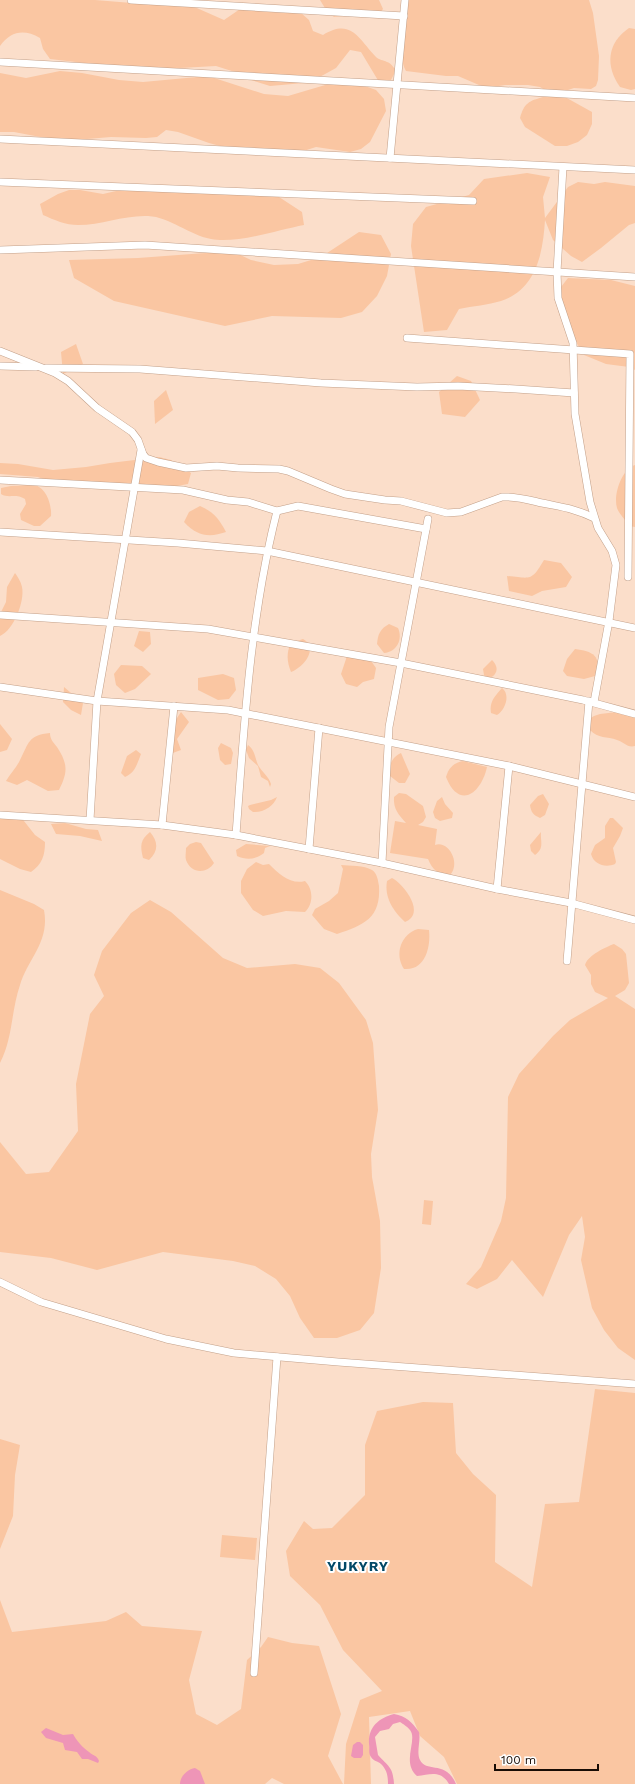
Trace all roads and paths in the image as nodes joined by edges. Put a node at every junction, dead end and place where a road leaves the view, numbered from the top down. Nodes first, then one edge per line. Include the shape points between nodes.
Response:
1 (131, 0) edge
2 (405, 0) edge
3 (404, 16) junction
4 (0, 62) edge
5 (397, 85) junction
6 (635, 98) edge
7 (0, 139) edge
8 (390, 158) junction
9 (563, 167) junction
10 (635, 170) edge
11 (0, 182) edge
12 (473, 201) dead end
13 (0, 250) edge
14 (557, 272) junction
15 (635, 277) edge
16 (407, 338) dead end
17 (0, 351) edge
18 (573, 351) junction
19 (0, 366) edge
20 (41, 368) junction
21 (574, 393) junction
22 (141, 450) junction
23 (0, 480) edge
24 (134, 488) junction
25 (277, 512) junction
26 (594, 518) junction
27 (428, 519) dead end
28 (426, 529) junction
29 (0, 532) edge
30 (126, 540) junction
31 (267, 551) junction
32 (628, 577) dead end
33 (415, 581) junction
34 (0, 615) edge
35 (609, 621) junction
36 (112, 622) junction
37 (635, 628) edge
38 (255, 637) junction
39 (401, 663) junction
40 (0, 687) edge
41 (97, 701) junction
42 (591, 702) junction
43 (174, 706) junction
44 (245, 714) junction
45 (635, 714) edge
46 (320, 728) junction
47 (388, 742) junction
48 (509, 766) junction
49 (581, 784) junction
50 (635, 797) edge
51 (0, 815) edge
52 (90, 820) junction
53 (162, 824) junction
54 (236, 835) junction
55 (309, 849) junction
56 (382, 863) junction
57 (497, 889) junction
58 (572, 903) junction
59 (635, 920) edge
60 (567, 961) dead end
61 (0, 1282) edge
62 (277, 1357) junction
63 (635, 1384) edge
64 (254, 1673) dead end

1 - 3 street
2 - 3 street
3 - 5 street
4 - 5 street
5 - 6 street
5 - 8 street
7 - 8 street
8 - 9 street
9 - 10 street
9 - 14 street
11 - 12 street
13 - 14 street via 145,245
14 - 15 street
14 - 18 street via 558,298 573,343
16 - 18 street
17 - 20 street
18 - 21 street
18 - 32 street via 630,354
19 - 20 street
20 - 21 street via 140,369 321,383 516,388
20 - 22 street via 68,380 97,408 132,432
21 - 26 street via 575,414
22 - 24 street
22 - 26 street via 146,458 186,468 217,466 288,470 345,494 401,501 447,513 462,512 508,496 575,509
23 - 24 street
24 - 25 street via 183,490 248,502
24 - 30 street
25 - 28 street via 298,506
25 - 31 street
26 - 35 street via 612,551 616,565
27 - 28 street
28 - 33 street
29 - 30 street
30 - 31 street
30 - 36 street
31 - 33 street
31 - 38 street
33 - 35 street
33 - 39 street
34 - 36 street
35 - 37 street
35 - 42 street
36 - 38 street via 208,629
36 - 41 street
38 - 39 street
38 - 44 street
39 - 42 street
39 - 47 street
40 - 41 street
41 - 43 street
41 - 52 street
42 - 45 street
42 - 49 street
43 - 44 street via 228,710
43 - 53 street
44 - 46 street
44 - 54 street
46 - 47 street
46 - 55 street
47 - 48 street
47 - 56 street
48 - 49 street
48 - 57 street
49 - 50 street
49 - 58 street
51 - 52 street
52 - 53 street
53 - 54 street
54 - 55 street
55 - 56 street
56 - 57 street
57 - 58 street
58 - 59 street
58 - 60 street
61 - 62 street via 41,1302 166,1339 234,1353
62 - 63 street
62 - 64 street

